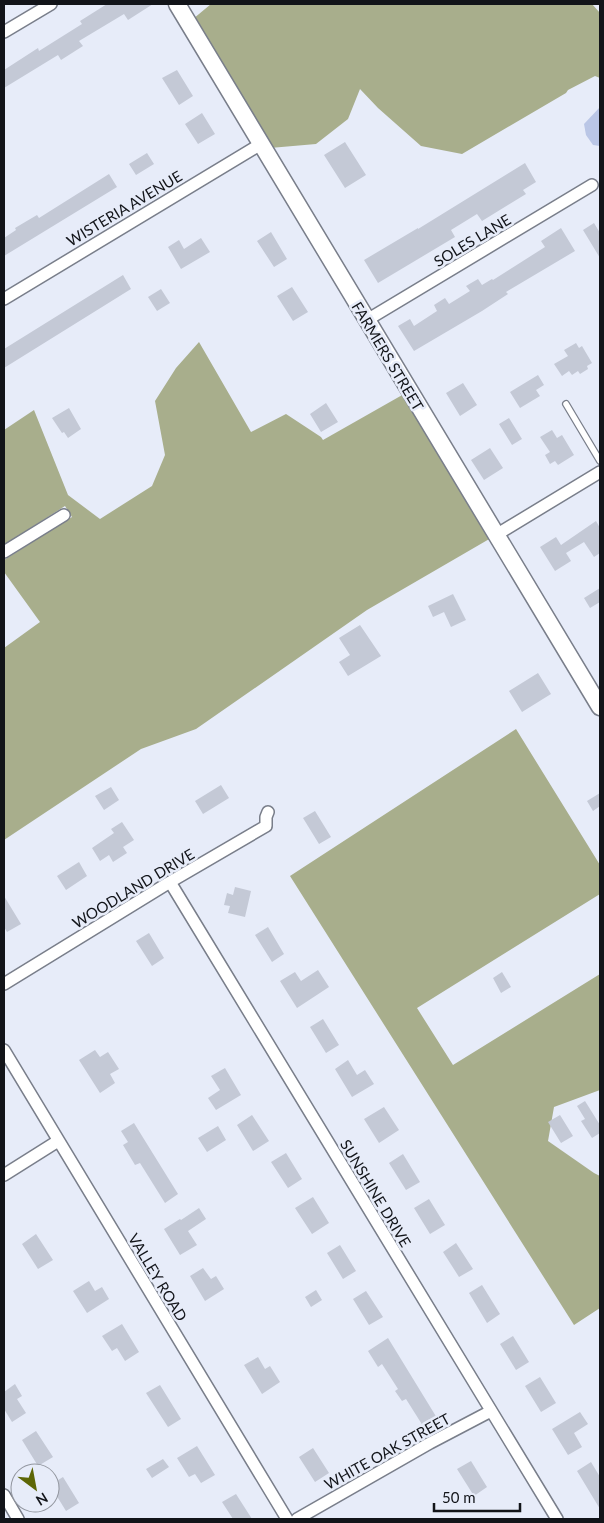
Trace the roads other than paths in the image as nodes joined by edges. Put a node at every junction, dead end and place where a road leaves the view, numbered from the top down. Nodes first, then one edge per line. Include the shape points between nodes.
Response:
1 (51, 4) edge
2 (177, 4) edge
3 (4, 32) edge
4 (261, 144) junction
5 (592, 185) dead end
6 (4, 299) edge
7 (367, 320) junction
8 (566, 404) dead end
9 (600, 461) edge
10 (600, 472) edge
11 (64, 515) dead end
12 (496, 535) junction
13 (4, 552) edge
14 (600, 707) edge
15 (268, 812) dead end
16 (170, 882) junction
17 (4, 984) edge
18 (4, 1050) edge
19 (58, 1141) junction
20 (4, 1175) edge
21 (491, 1411) junction
22 (4, 1495) edge
23 (18, 1519) edge
24 (288, 1519) edge
25 (297, 1519) edge
26 (557, 1519) edge

1 - 3 street
2 - 4 street, FARMERS STREET
4 - 6 street, WISTERIA AVENUE
4 - 7 street, FARMERS STREET
5 - 7 street, SOLES LANE
7 - 12 street, FARMERS STREET
8 - 9 lane
10 - 12 street
11 - 13 street
12 - 14 street, FARMERS STREET
15 - 16 street, WOODLAND DRIVE via 266,826 261,830
16 - 17 street, WOODLAND DRIVE
16 - 21 street, SUNSHINE DRIVE
18 - 19 street, VALLEY ROAD
19 - 20 street
19 - 24 street, VALLEY ROAD
21 - 25 street, WHITE OAK STREET
21 - 26 street, SUNSHINE DRIVE
22 - 23 street

